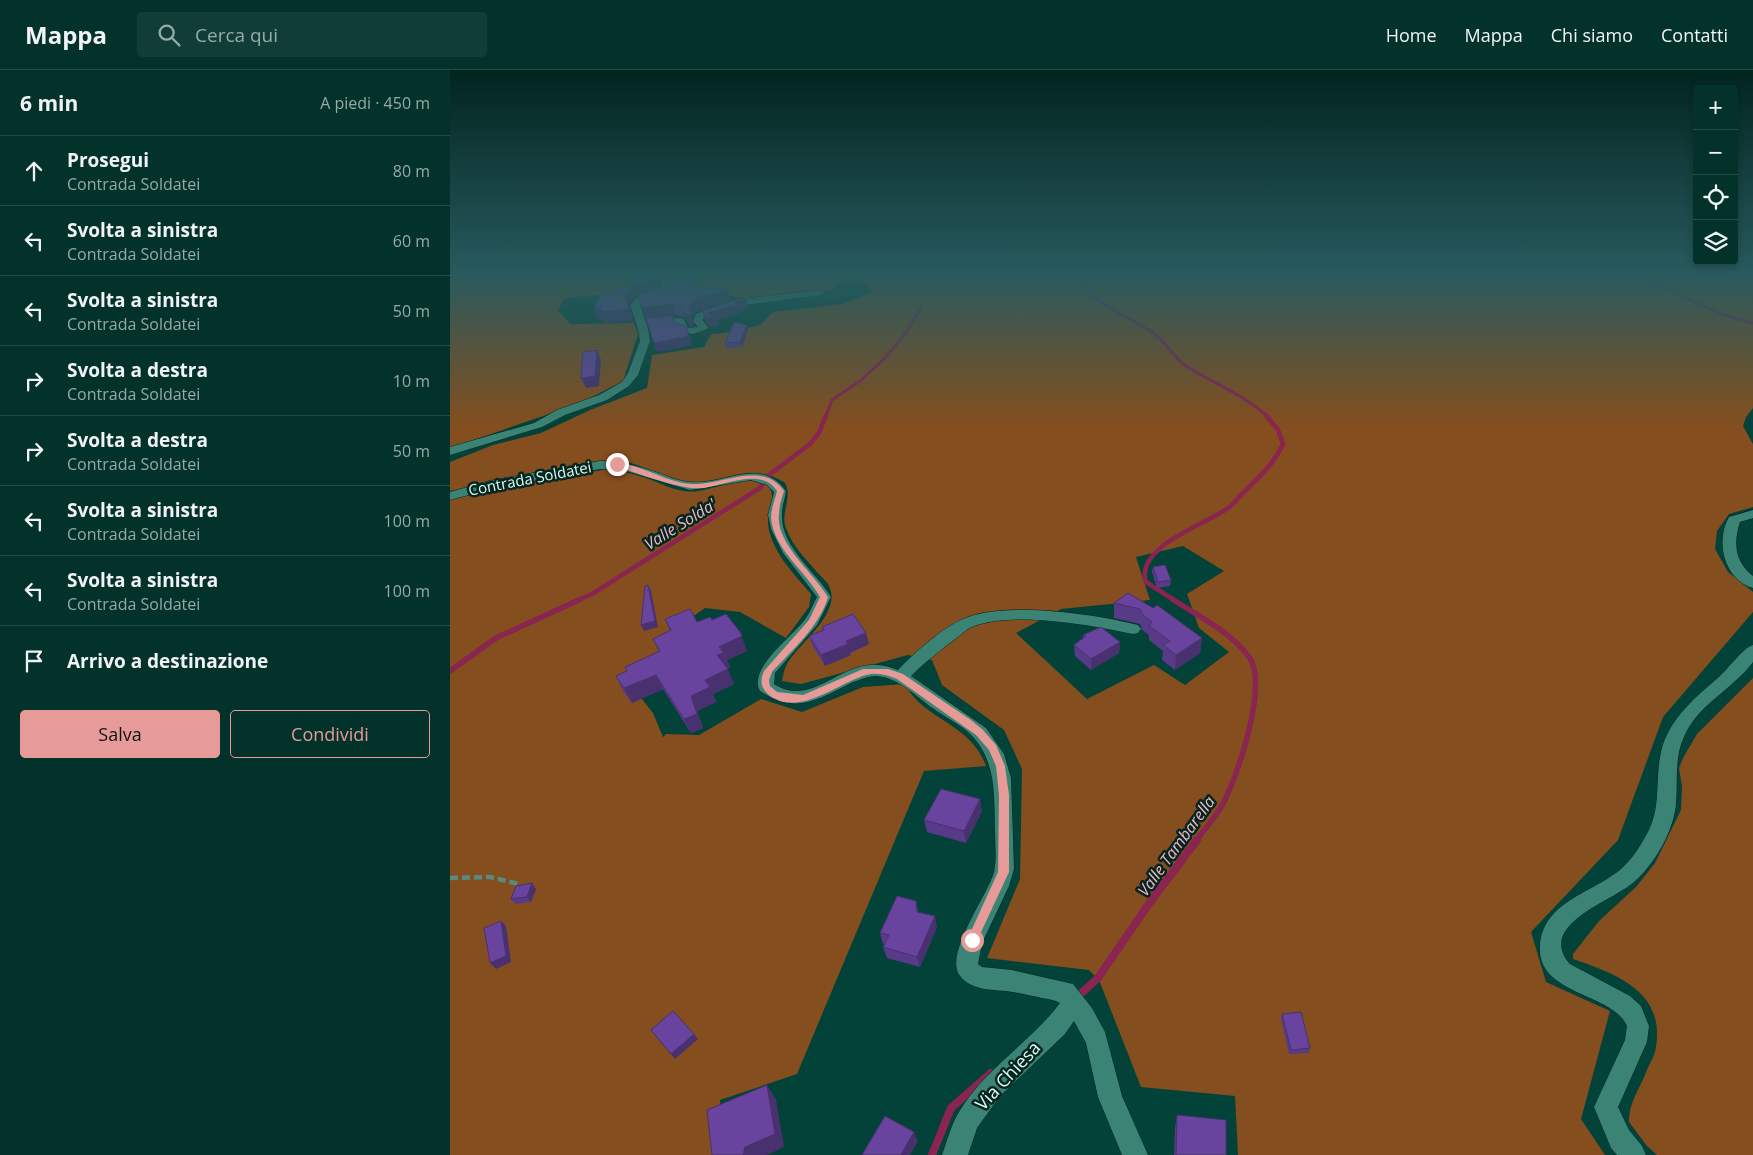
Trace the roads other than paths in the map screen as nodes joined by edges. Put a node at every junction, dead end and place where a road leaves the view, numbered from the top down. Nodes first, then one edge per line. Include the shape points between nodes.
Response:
1 (642, 324) edge
2 (682, 325) edge
3 (701, 325) edge
4 (450, 451) edge
5 (450, 496) edge
6 (1753, 514) edge
7 (1753, 583) edge
8 (1133, 629) dead end
9 (1753, 651) edge
10 (900, 677) junction
11 (1073, 1004) junction
12 (956, 1155) edge
13 (1135, 1155) edge
14 (1633, 1155) edge

1 - 4 street via 645,340 633,375 614,392 565,410 530,428
2 - 3 street via 688,332 702,329
5 - 10 street, Contrada Soldatei via 490,485 617,464 690,486 739,478 770,480 780,491 775,515 777,530 788,551 824,597 812,621 768,671 766,687 784,697 804,698 866,671 885,671
6 - 7 street via 1734,520 1728,546 1741,575
8 - 10 street via 1028,615 968,622 930,648
9 - 14 street via 1743,666 1684,719 1675,735 1668,762 1666,815 1636,867 1569,911 1553,932 1549,949 1554,963 1586,988 1613,997 1629,1010 1638,1026 1636,1043 1606,1107 1620,1139
10 - 11 street, Contrada Soldatei via 980,732 993,748 1000,766 1004,795 1004,872 972,940 967,968 977,977 1065,992
11 - 12 street, Via Chiesa via 1057,1026 992,1088 968,1121
11 - 13 street via 1097,1040 1110,1097

